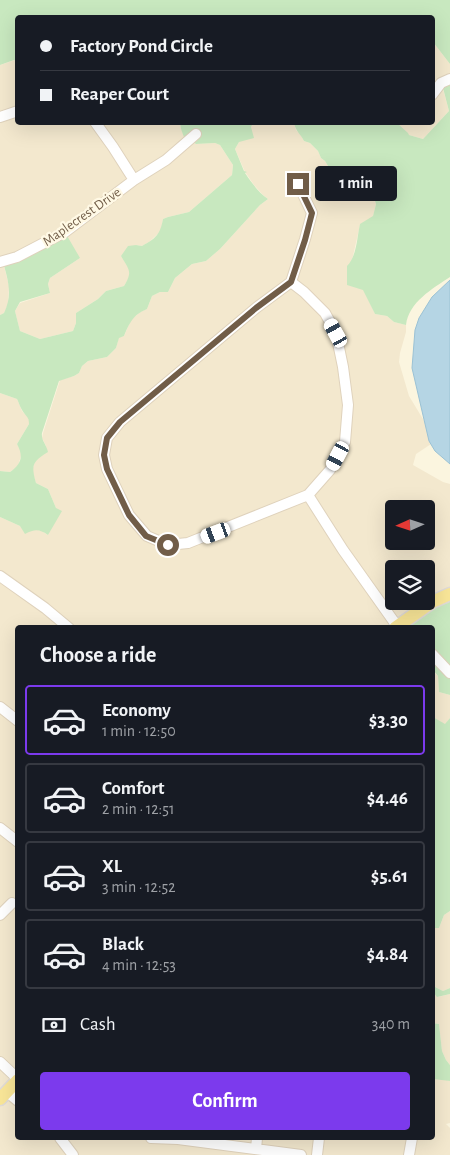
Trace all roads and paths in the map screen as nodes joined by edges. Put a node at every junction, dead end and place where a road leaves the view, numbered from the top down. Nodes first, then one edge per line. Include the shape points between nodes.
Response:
1 (450, 79) edge
2 (435, 91) edge
3 (15, 112) edge
4 (0, 117) edge
5 (96, 125) edge
6 (196, 134) dead end
7 (134, 180) junction
8 (298, 184) dead end
9 (0, 262) edge
10 (291, 282) junction
11 (308, 495) junction
12 (0, 576) edge
13 (450, 594) edge
14 (65, 625) edge
15 (400, 625) edge
16 (402, 625) edge
17 (435, 657) edge
18 (450, 673) edge
19 (0, 707) edge
20 (15, 719) edge
21 (0, 828) edge
22 (15, 840) edge
23 (12, 904) dead end
24 (0, 915) edge
25 (0, 1062) edge
26 (15, 1077) edge
27 (15, 1083) edge
28 (3, 1096) edge
29 (15, 1100) edge
30 (62, 1140) edge
31 (192, 1140) edge
32 (257, 1140) edge
33 (319, 1140) edge
34 (412, 1140) edge
35 (256, 1149) junction
36 (73, 1155) edge
37 (301, 1155) edge
38 (317, 1155) edge
39 (409, 1155) edge

1 - 2 street
3 - 4 street
5 - 7 street, Maplecrest Drive
6 - 7 street, Maplecrest Drive via 166,160
7 - 9 street, Maplecrest Drive via 65,232 17,257
8 - 10 street via 312,213
10 - 11 street via 325,313 336,333 348,405 345,442 330,470
10 - 11 street via 120,422 107,438 104,455 107,469 129,515 146,536 168,545 188,543
11 - 15 street via 343,550
12 - 14 street
13 - 16 main road via 432,602
17 - 18 street
19 - 20 street
21 - 22 street
23 - 24 street
25 - 26 street
27 - 28 main road
28 - 29 street
30 - 36 street
31 - 35 street
32 - 35 street
33 - 38 street
34 - 39 street
35 - 37 street

